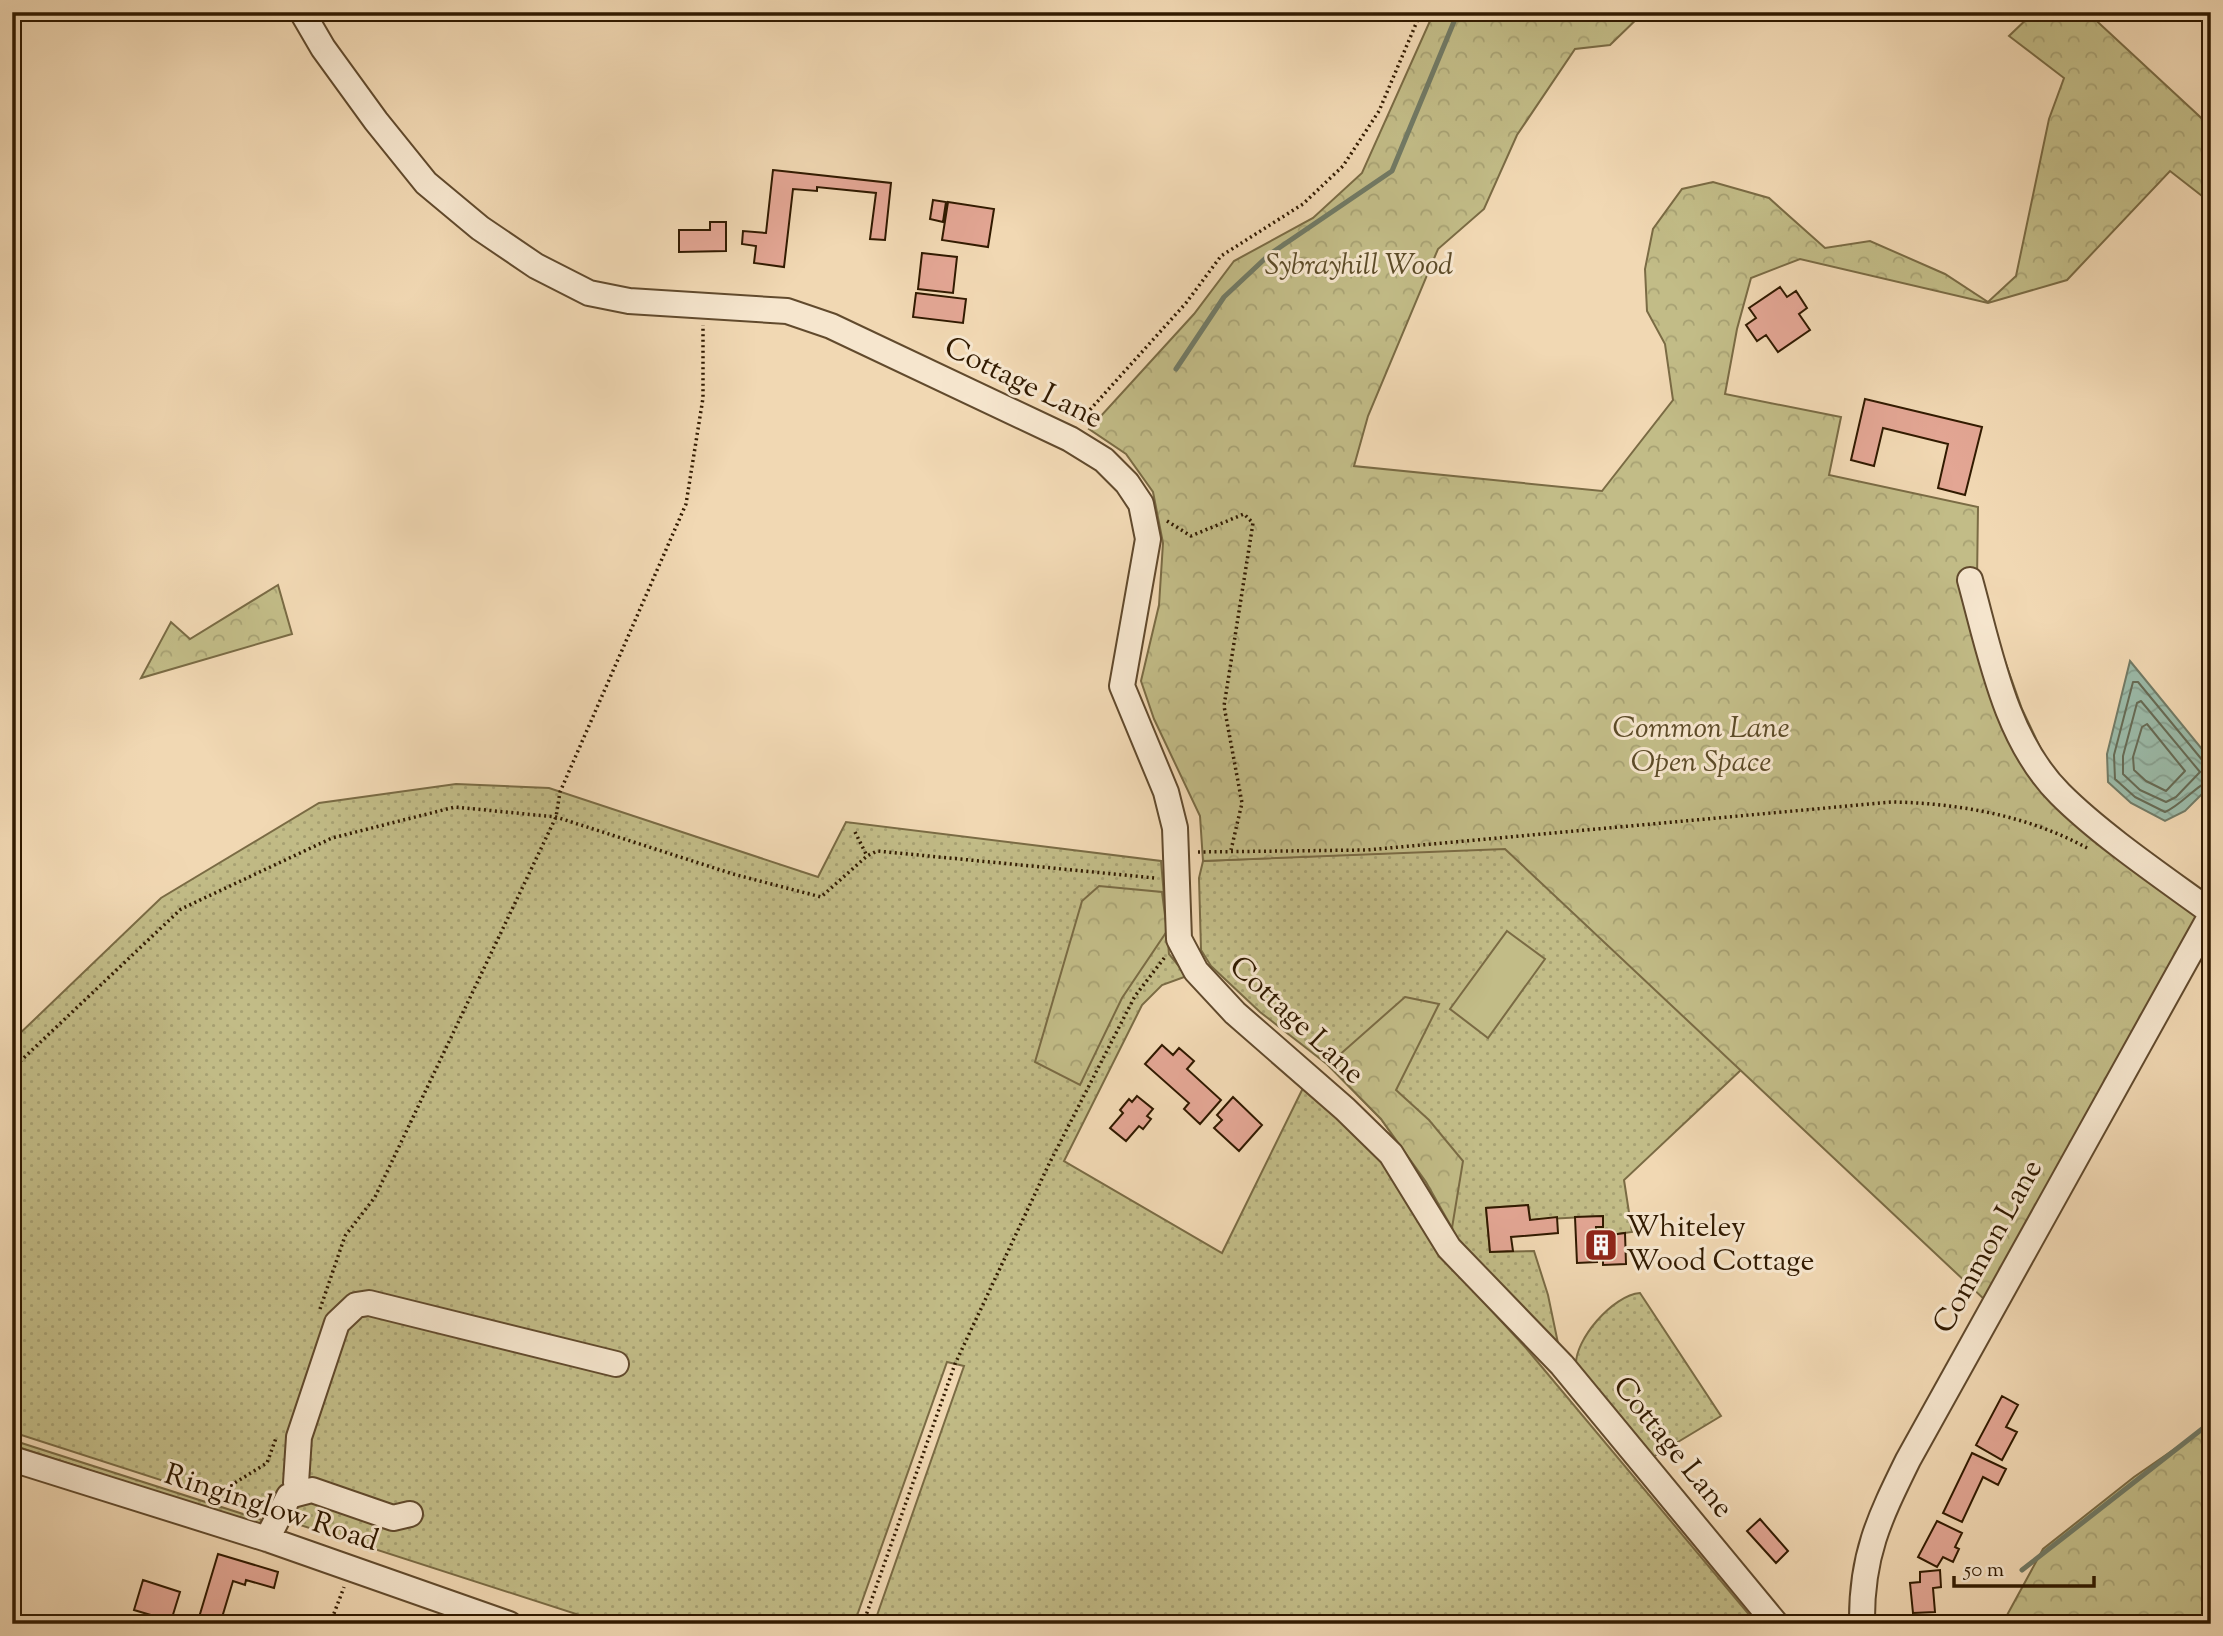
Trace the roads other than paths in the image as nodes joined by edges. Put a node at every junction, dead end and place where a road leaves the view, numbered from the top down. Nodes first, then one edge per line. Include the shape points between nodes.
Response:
1 (302, 12) edge
2 (1970, 580) dead end
3 (2211, 914) edge
4 (615, 1364) dead end
5 (12, 1459) edge
6 (302, 1492) junction
7 (410, 1514) dead end
8 (267, 1539) junction
9 (509, 1624) edge
10 (1776, 1624) edge
11 (1862, 1624) edge

1 - 10 street, Cottage Lane via 368,111 426,183 536,266 589,293 629,301 787,311 831,326 1070,439 1104,460 1127,483 1141,504 1148,539 1122,686 1166,792 1178,853 1179,939 1196,971 1235,1013 1391,1154 1449,1248 1562,1365
2 - 3 street via 2002,693 2031,753 2059,793
3 - 11 street, Common Lane via 1908,1460 1868,1550 1861,1586
4 - 6 street via 369,1303 356,1305 337,1323 299,1437 296,1483
5 - 8 street, Ringinglow Road
6 - 7 street via 312,1490 393,1518
6 - 8 street via 289,1496
8 - 9 street, Ringinglow Road

